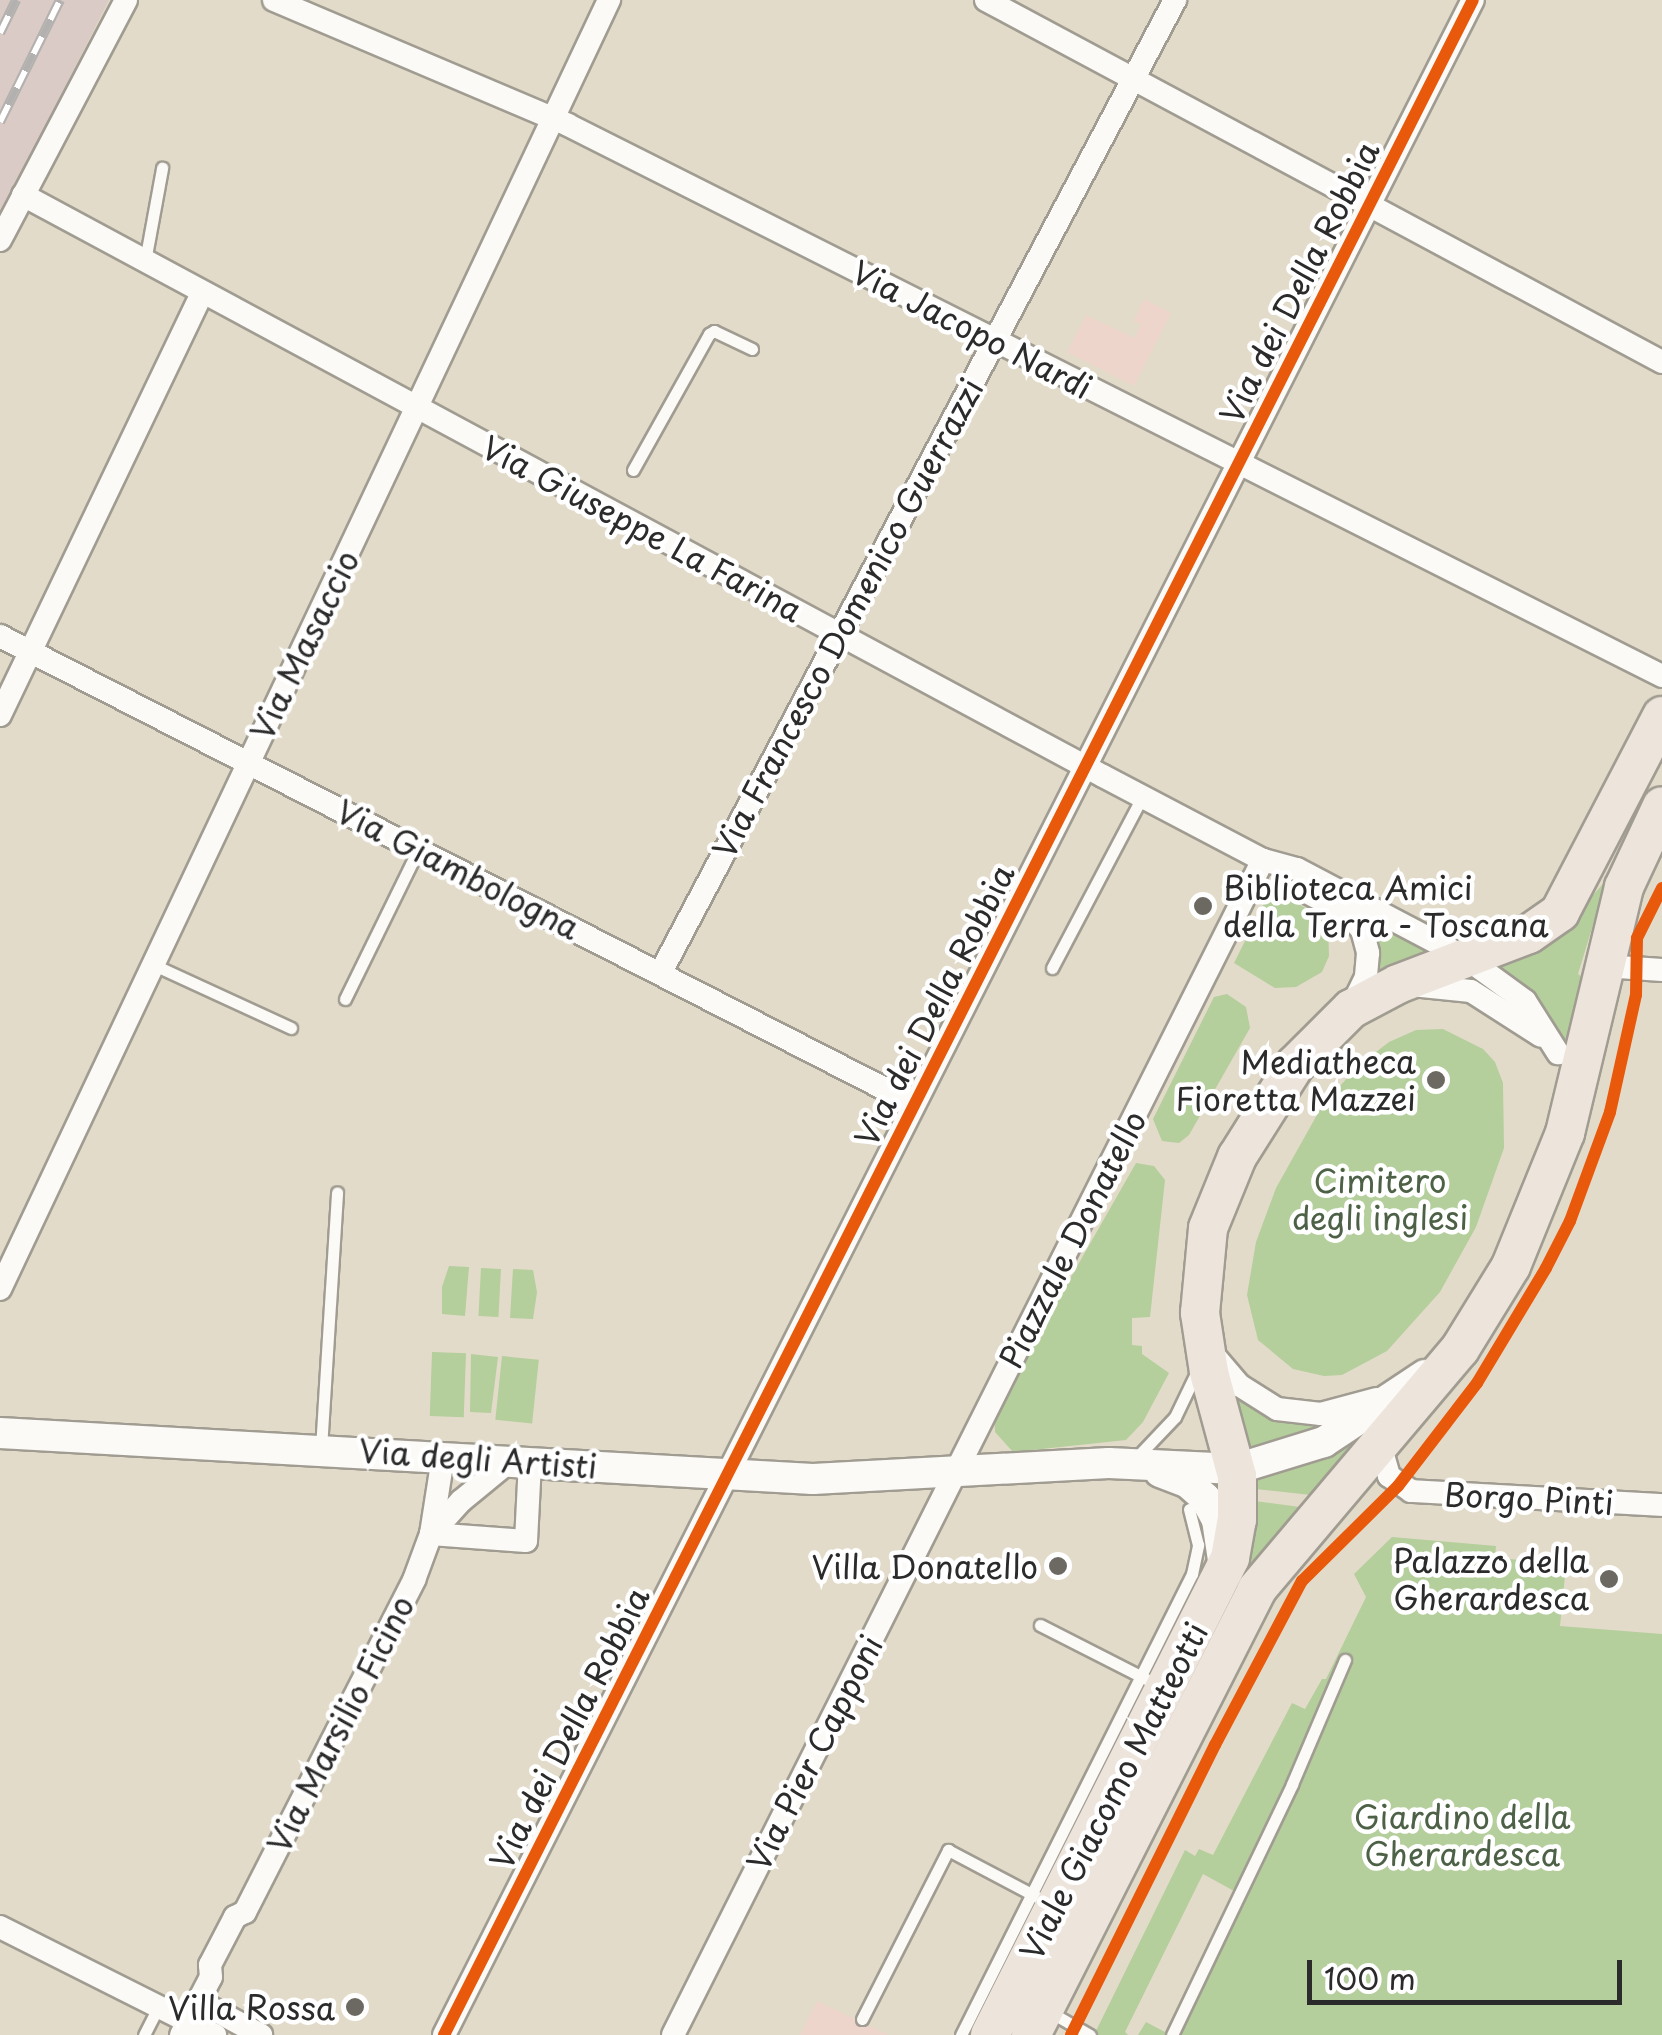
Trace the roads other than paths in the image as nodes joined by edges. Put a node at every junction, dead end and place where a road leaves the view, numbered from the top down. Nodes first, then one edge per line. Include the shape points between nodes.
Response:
1 (126, 0) edge
2 (274, 0) edge
3 (609, 0) edge
4 (986, 0) edge
5 (1175, 0) edge
6 (1473, 0) edge
7 (1133, 80) junction
8 (553, 118) junction
9 (162, 168) dead end
10 (23, 194) junction
11 (1369, 205) junction
12 (0, 240) edge
13 (145, 261) junction
14 (202, 294) junction
15 (994, 339) junction
16 (752, 349) dead end
17 (1662, 362) edge
18 (416, 408) junction
19 (1238, 463) junction
20 (632, 470) dead end
21 (838, 633) junction
22 (0, 636) edge
23 (30, 652) junction
24 (1662, 676) edge
25 (0, 715) edge
26 (1662, 716) edge
27 (248, 762) junction
28 (1086, 767) junction
29 (1142, 796) junction
30 (1662, 806) edge
31 (418, 848) junction
32 (1263, 860) junction
33 (1466, 958) junction
34 (152, 964) junction
35 (1604, 966) junction
36 (1052, 968) dead end
37 (1662, 970) edge
38 (661, 972) junction
39 (1398, 984) junction
40 (345, 999) dead end
41 (1351, 1009) junction
42 (292, 1028) dead end
43 (1558, 1052) junction
44 (1576, 1093) junction
45 (914, 1104) junction
46 (337, 1192) dead end
47 (0, 1289) edge
48 (1202, 1334) junction
49 (1460, 1349) junction
50 (1405, 1391) junction
51 (0, 1432) edge
52 (321, 1448) junction
53 (1381, 1448) junction
54 (443, 1457) junction
55 (520, 1461) junction
56 (1127, 1463) junction
57 (1236, 1469) junction
58 (956, 1470) junction
59 (728, 1473) junction
60 (1662, 1505) edge
61 (1188, 1509) dead end
62 (431, 1534) junction
63 (1227, 1563) junction
64 (1040, 1624) dead end
65 (1344, 1660) dead end
66 (1153, 1683) junction
67 (1043, 1900) junction
68 (0, 1927) edge
69 (159, 2006) junction
70 (189, 2019) edge
71 (862, 2020) dead end
72 (1038, 2022) edge
73 (144, 2035) edge
74 (216, 2035) edge
75 (261, 2035) edge
76 (444, 2035) edge
77 (672, 2035) edge
78 (961, 2035) edge
79 (990, 2035) edge
80 (1090, 2035) edge
81 (1172, 2035) edge

1 - 10 street
2 - 8 street, Via Jacopo Nardi
3 - 8 street, Via Masaccio
4 - 7 street
5 - 7 street, Via Francesco Domenico Guerrazzi
6 - 11 street, Via dei Della Robbia
7 - 11 street
7 - 15 street, Via Francesco Domenico Guerrazzi
8 - 15 street, Via Jacopo Nardi
8 - 18 street, Via Masaccio
9 - 13 lane
10 - 12 street
10 - 13 street, Via Giuseppe La Farina
11 - 17 street
11 - 19 street, Via dei Della Robbia
13 - 14 street, Via Giuseppe La Farina
14 - 18 street, Via Giuseppe La Farina
14 - 23 street
15 - 19 street, Via Jacopo Nardi
15 - 21 street, Via Francesco Domenico Guerrazzi
16 - 20 lane via 709,334
18 - 21 street, Via Giuseppe La Farina via 615,504
18 - 27 street, Via Masaccio
19 - 24 street, Via Jacopo Nardi
19 - 28 street, Via dei Della Robbia
21 - 28 street, Via Giuseppe La Farina
21 - 38 street, Via Francesco Domenico Guerrazzi
22 - 23 street, Via Giambologna
23 - 25 street
23 - 27 street, Via Giambologna
26 - 33 main road via 1573,893 1552,920
27 - 31 street, Via Giambologna
27 - 34 street, Via Masaccio
28 - 29 street, Via Giuseppe La Farina
28 - 45 street, Via dei Della Robbia
29 - 32 street, Via Giuseppe La Farina
29 - 36 lane
30 - 35 main road via 1624,886
31 - 38 street, Via Giambologna
31 - 40 lane
32 - 33 street via 1296,869
32 - 41 street via 1362,930 1366,976
32 - 58 street, Piazzale Donatello
33 - 39 main road
33 - 43 street via 1526,1002
34 - 42 lane
34 - 47 street, Via Masaccio
35 - 37 street
35 - 44 main road
38 - 45 street, Via Giambologna
39 - 41 main road
39 - 43 street via 1488,998
41 - 48 main road via 1278,1088 1228,1175 1208,1228
43 - 44 street
44 - 49 main road via 1550,1178 1512,1266
45 - 59 street, Via dei Della Robbia
46 - 52 lane
48 - 50 street via 1225,1371 1250,1394 1292,1413 1320,1414
48 - 56 lane via 1198,1370 1183,1406 1150,1448
48 - 57 main road
49 - 50 street
49 - 53 main road
50 - 57 street via 1324,1442
51 - 52 street, Via degli Artisti
52 - 54 street, Via degli Artisti
53 - 60 street, Borgo Pinti via 1398,1486 1422,1492
53 - 72 main road, Viale Giacomo Matteotti via 1277,1561
54 - 55 street, Via degli Artisti
54 - 62 street
55 - 59 street, Via degli Artisti
55 - 62 street via 461,1501
55 - 62 street via 526,1541
56 - 57 street
56 - 58 street
56 - 63 street via 1188,1482 1204,1498
57 - 63 main road
58 - 59 street, Via degli Artisti via 831,1479
58 - 77 street, Via Pier Capponi
59 - 76 street, Via dei Della Robbia
61 - 66 lane via 1196,1561
62 - 70 street, Via Marsilio Ficino via 414,1580 245,1912 248,1923
63 - 66 main road, Viale Giacomo Matteotti
64 - 66 lane
65 - 81 lane
66 - 67 main road, Viale Giacomo Matteotti
67 - 71 lane via 948,1850
67 - 78 lane
67 - 79 main road, Viale Giacomo Matteotti
68 - 69 street
69 - 70 street
69 - 73 lane
70 - 74 street
70 - 75 street
72 - 80 lane

